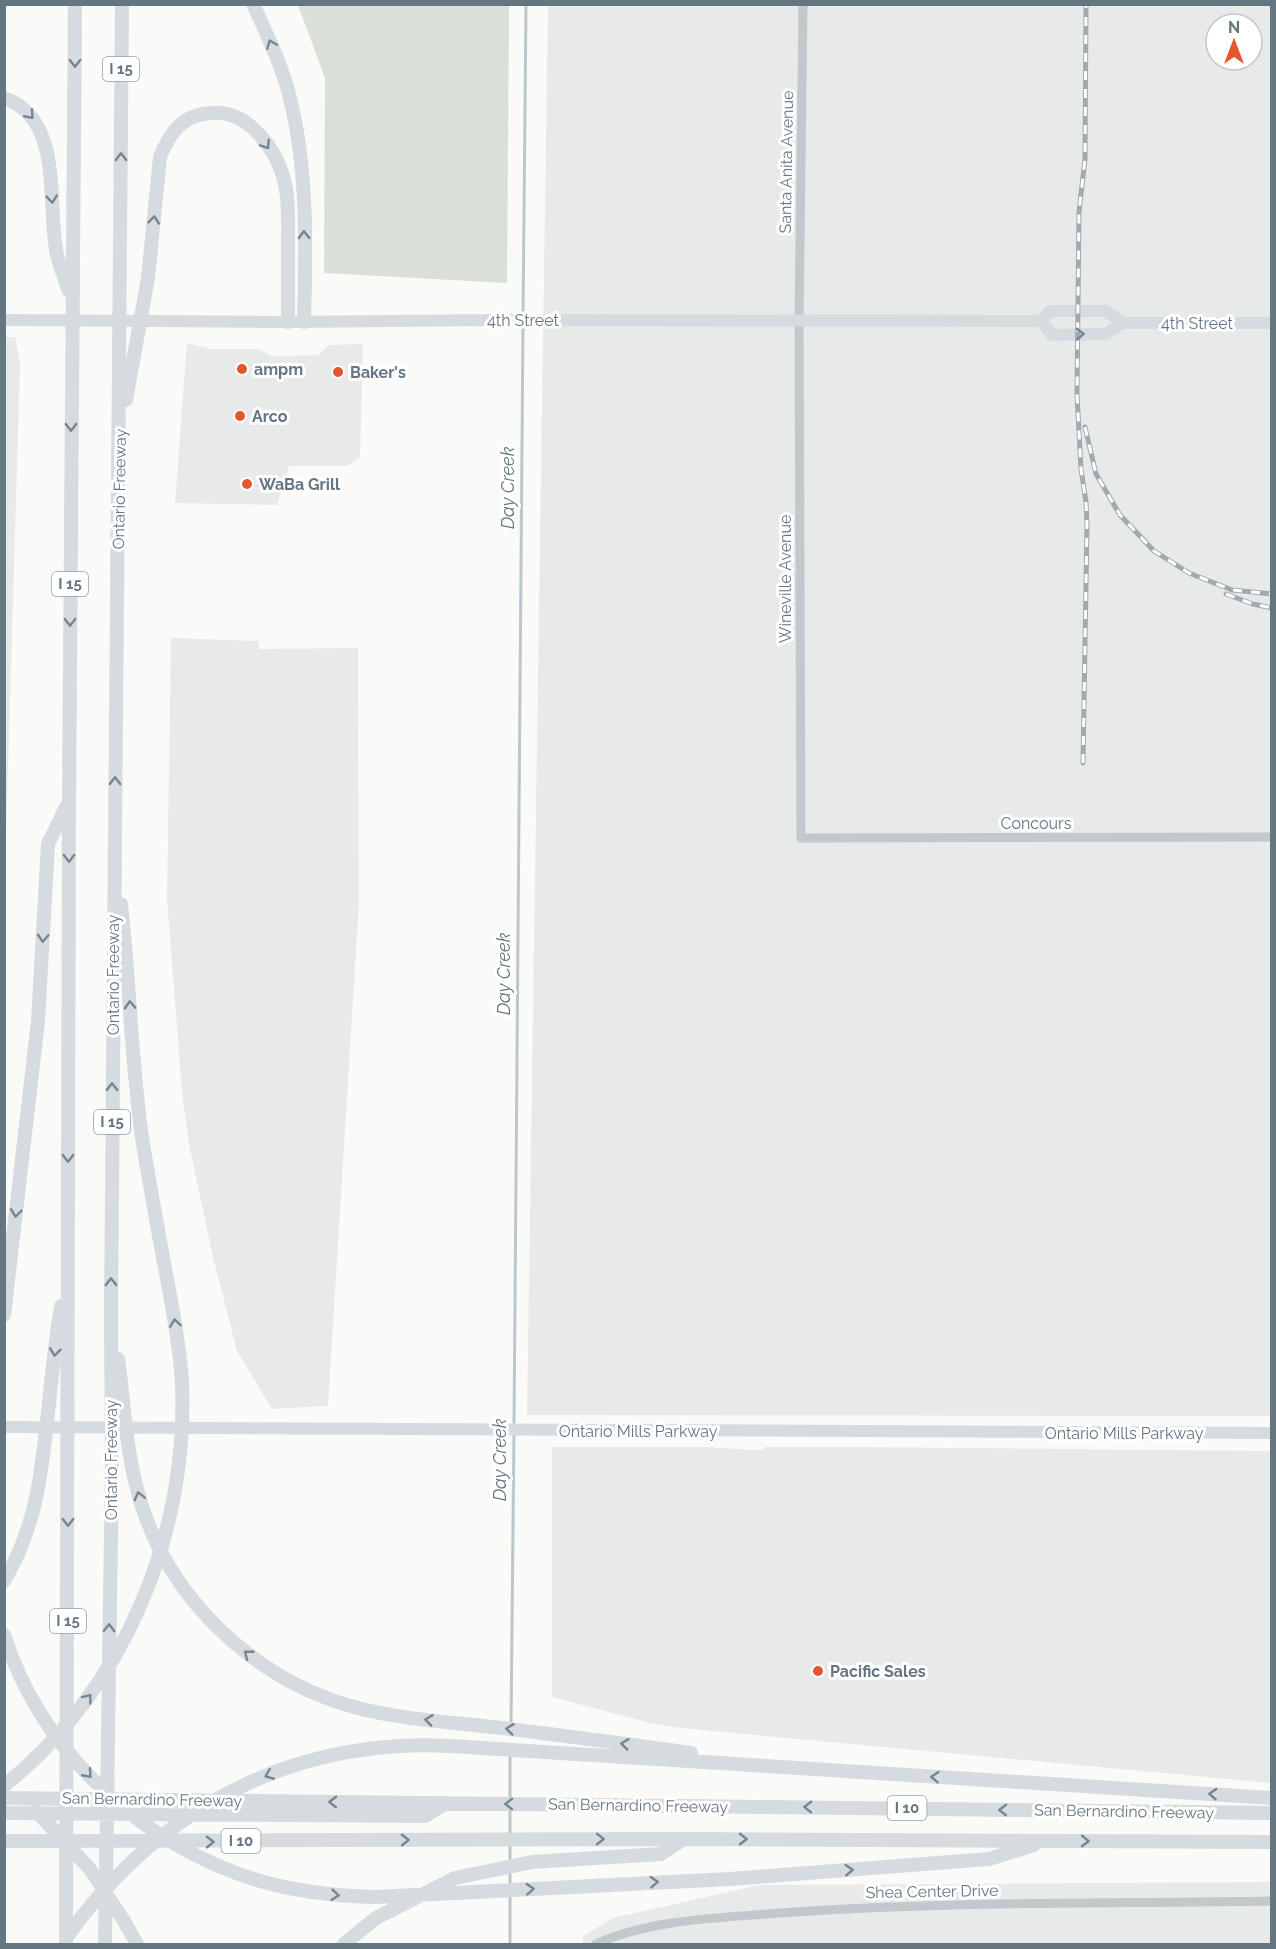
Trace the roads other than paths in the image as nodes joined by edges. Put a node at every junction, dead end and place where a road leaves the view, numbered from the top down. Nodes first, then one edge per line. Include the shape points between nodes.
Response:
1 (75, 4) edge
2 (122, 4) edge
3 (253, 4) edge
4 (803, 4) edge
5 (4, 98) edge
6 (69, 276) junction
7 (4, 320) edge
8 (799, 321) junction
9 (1041, 321) junction
10 (288, 322) junction
11 (304, 322) junction
12 (1122, 323) junction
13 (1272, 323) edge
14 (119, 440) junction
15 (69, 800) junction
16 (1272, 837) edge
17 (801, 838) joint
18 (114, 840) junction
19 (67, 1253) junction
20 (4, 1315) edge
21 (118, 1402) junction
22 (4, 1427) edge
23 (1272, 1433) edge
24 (4, 1581) edge
25 (4, 1635) edge
26 (808, 1768) junction
27 (4, 1786) edge
28 (4, 1798) edge
29 (1272, 1798) edge
30 (446, 1803) junction
31 (4, 1813) edge
32 (1272, 1813) edge
33 (684, 1839) junction
34 (4, 1841) edge
35 (1048, 1841) junction
36 (1272, 1842) edge
37 (1272, 1901) edge
38 (61, 1944) edge
39 (66, 1944) edge
40 (105, 1944) edge
41 (137, 1944) edge
42 (344, 1944) edge
43 (596, 1944) edge

1 -> 6 highway
14 -> 2 highway, Ontario Freeway / I 15
11 -> 3 highway via 303,178 298,137 281,69
4 - 8 street, Santa Anita Avenue
5 -> 6 highway via 19,104 41,128 48,159 57,255
6 -> 15 highway, I 15 via 73,301
7 - 10 main road, 4th Street
8 - 9 main road, 4th Street
8 - 11 main road, 4th Street
8 - 17 street, Wineville Avenue
9 - 12 main road, 4th Street via 1050,311 1106,311
9 -> 12 main road, 4th Street via 1052,335 1106,334
10 - 11 main road, 4th Street
14 -> 10 highway via 148,278 160,157 176,127 194,116 230,114 249,124 270,150 285,184 288,209
12 - 13 main road, 4th Street
18 -> 14 highway, Ontario Freeway / I 15
15 -> 19 highway, I 15
15 -> 20 highway via 48,844 38,1021
16 - 17 street, Concours
21 -> 18 highway, Ontario Freeway / I 15 via 111,1315
27 -> 18 highway via 69,1722 116,1656 151,1582 164,1543 180,1454 182,1381 137,1100 129,972
19 -> 24 highway via 34,1510 15,1563
19 -> 39 highway, I 15
26 -> 21 highway via 403,1717 352,1706 300,1687 249,1654 207,1616 171,1568 142,1507
40 -> 21 highway, Ontario Freeway / I 15 via 112,1464
22 - 23 main road, Ontario Mills Parkway
25 -> 35 highway via 47,1723 99,1786 160,1836 227,1869 278,1886 339,1896 375,1897 730,1879 989,1859
29 -> 26 highway
26 -> 38 highway via 426,1745 366,1749 303,1762 237,1788 184,1819 120,1871
27 - 41 highway via 26,1801 90,1869
30 -> 28 highway, San Bernardino Freeway / I 10
30 - 31 highway via 425,1816
32 -> 30 highway, San Bernardino Freeway / I 10
34 -> 33 highway, San Bernardino Freeway / I 10
33 -> 35 highway, San Bernardino Freeway / I 10
33 - 42 highway via 662,1854 532,1862 455,1878 376,1918
35 -> 36 highway, San Bernardino Freeway / I 10
37 - 43 street, Shea Center Drive via 868,1907 659,1925

